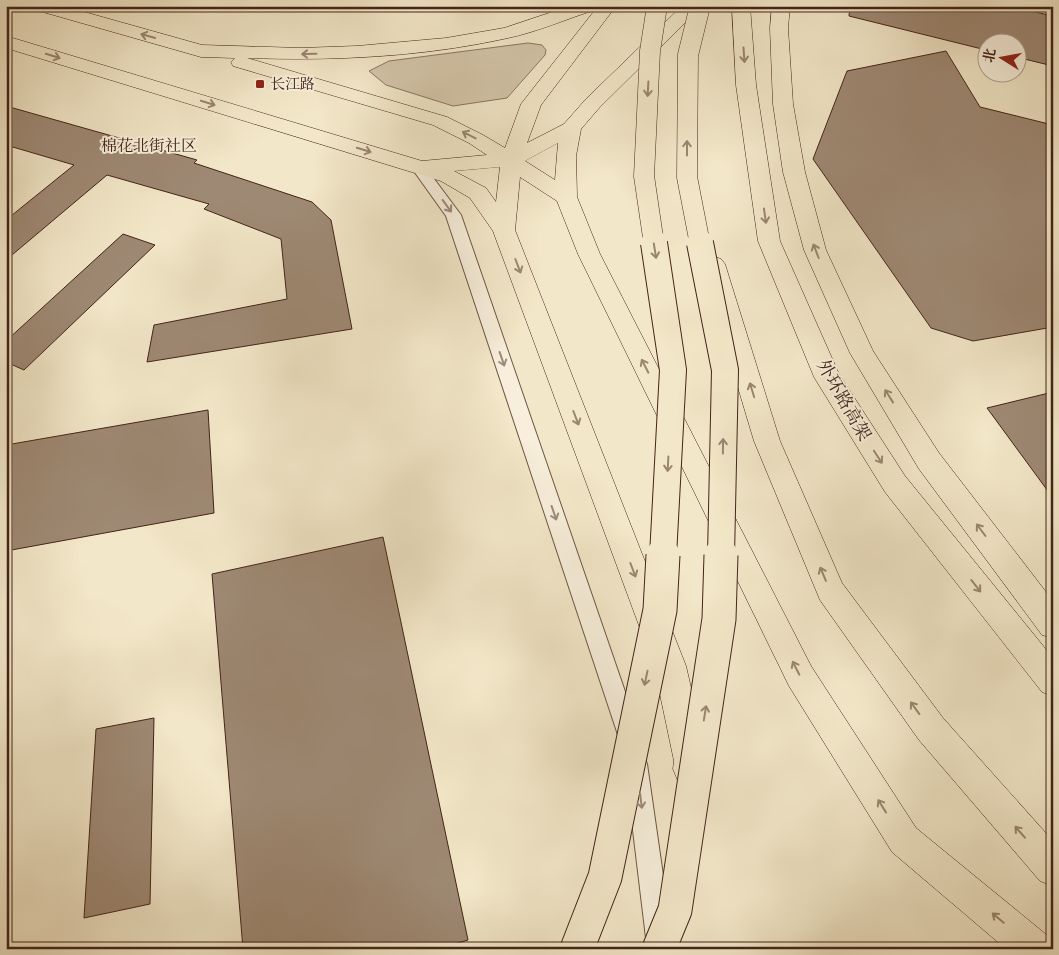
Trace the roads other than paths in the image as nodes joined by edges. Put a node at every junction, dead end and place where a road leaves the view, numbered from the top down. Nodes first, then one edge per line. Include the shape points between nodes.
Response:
1 (42, 6) edge
2 (589, 6) edge
3 (607, 6) edge
4 (657, 6) edge
5 (693, 6) edge
6 (700, 6) edge
7 (741, 6) edge
8 (781, 6) edge
9 (6, 42) edge
10 (201, 51) junction
11 (571, 128) junction
12 (511, 160) junction
13 (418, 166) junction
14 (687, 177) junction
15 (566, 197) junction
16 (504, 230) junction
17 (1053, 624) edge
18 (1053, 682) edge
19 (1053, 868) edge
20 (577, 949) edge
21 (660, 949) edge
22 (1035, 949) edge

10 -> 1 main road
2 -> 10 main road via 507,32 446,44 301,54
3 - 12 main road via 531,104
4 -> 20 main road, bridge via 650,51 644,176 673,370 660,610 605,877
5 - 11 main road
14 -> 6 main road, bridge via 688,55
7 -> 18 main road, 外环路高架 via 746,85 769,241 826,377 895,484
17 -> 8 main road via 924,452 862,353 815,250 794,172 783,104
9 -> 13 main road
12 -> 10 main road via 440,121
11 - 12 main road
11 - 15 main road via 566,156
12 - 13 main road
12 - 15 main road
12 - 16 main road
13 - 16 main road via 448,176 478,193
13 -> 21 lane via 453,215 635,754
19 -> 14 main road, bridge via 931,729 831,592 767,441
21 -> 14 main road, bridge via 675,910 719,619 725,370
22 -> 15 main road via 904,840 810,693 589,254
16 -> 21 main road via 670,666 691,761

